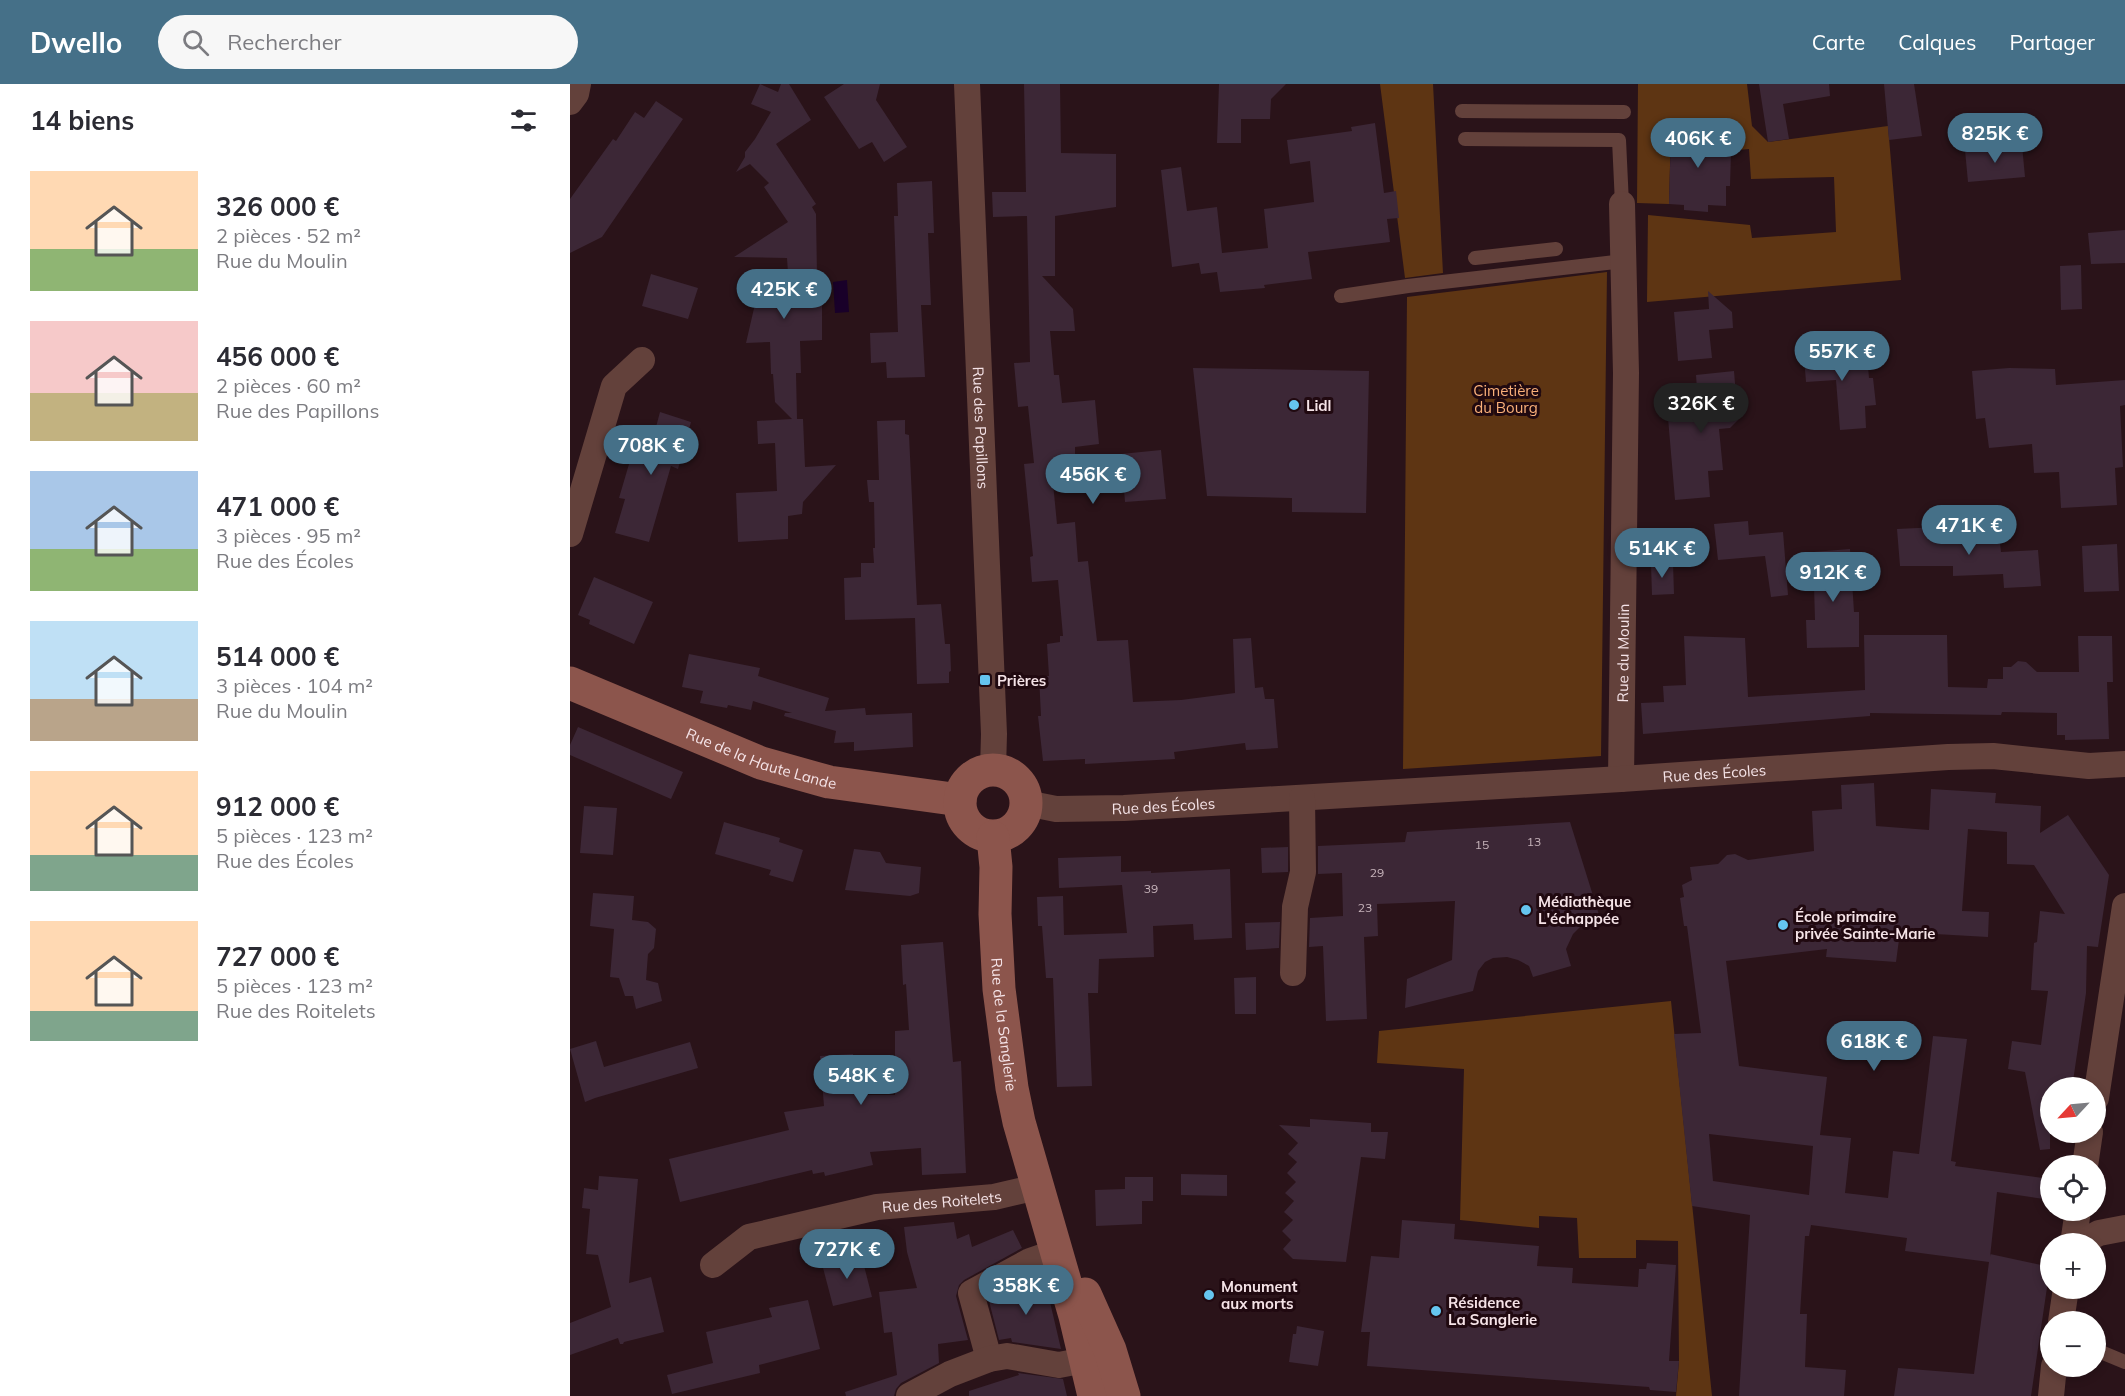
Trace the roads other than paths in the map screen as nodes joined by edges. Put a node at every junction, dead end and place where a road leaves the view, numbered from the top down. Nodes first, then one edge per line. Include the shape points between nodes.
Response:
1 (578, 84) edge
2 (967, 84) edge
3 (570, 102) edge
4 (1462, 111) dead end
5 (1624, 112) dead end
6 (1465, 139) dead end
7 (1622, 204) joint
8 (1556, 249) dead end
9 (1475, 258) dead end
10 (1624, 261) junction
11 (1341, 296) dead end
12 (642, 360) dead end
13 (570, 534) edge
14 (570, 683) edge
15 (2125, 764) edge
16 (993, 770) junction
17 (1621, 779) junction
18 (1302, 798) junction
19 (960, 800) junction
20 (1026, 803) junction
21 (993, 837) junction
22 (2125, 906) edge
23 (2120, 970) edge
24 (1293, 973) dead end
25 (2100, 1077) edge
26 (1040, 1196) junction
27 (2125, 1228) edge
28 (2099, 1233) edge
29 (1056, 1252) junction
30 (713, 1265) dead end
31 (2106, 1354) edge
32 (989, 1359) junction
33 (1085, 1360) junction
34 (2125, 1362) edge
35 (2053, 1377) edge
36 (909, 1396) edge
37 (1094, 1396) edge
38 (1124, 1396) edge
39 (2051, 1396) edge

1 - 3 street
2 - 16 street, Rue des Papillons
4 - 5 lane
6 - 7 lane via 1619,140
7 - 10 street, Rue du Moulin
8 - 9 lane
10 - 11 lane
10 - 17 street, Rue du Moulin
12 - 13 street via 614,386
14 - 19 street, Rue de la Haute Lande via 761,763 829,782
15 - 17 street, Rue des Écoles via 2089,766 1993,756 1948,757
16 - 19 street via 971,779
16 - 20 street via 1020,784
17 - 18 street, Rue des Écoles
18 - 20 street, Rue des Écoles via 1090,809 1056,809
18 - 24 street via 1303,872 1294,907
19 - 21 street via 969,825
20 - 21 street via 1020,823
21 - 26 street, Rue de la Sanglerie via 999,989 1012,1088
22 - 23 street
23 - 25 street
26 - 29 street, Rue de la Sanglerie
26 - 30 street, Rue des Roitelets via 877,1207 749,1237
26 - 38 street, Rue de la Sanglerie via 1110,1350
27 - 28 street
29 - 32 street via 1030,1261 971,1293
29 - 33 street, Rue de la Sanglerie
31 - 34 lane
32 - 33 street via 1007,1356 1059,1365
32 - 36 street
33 - 37 street, Rue de la Sanglerie
35 - 39 street

